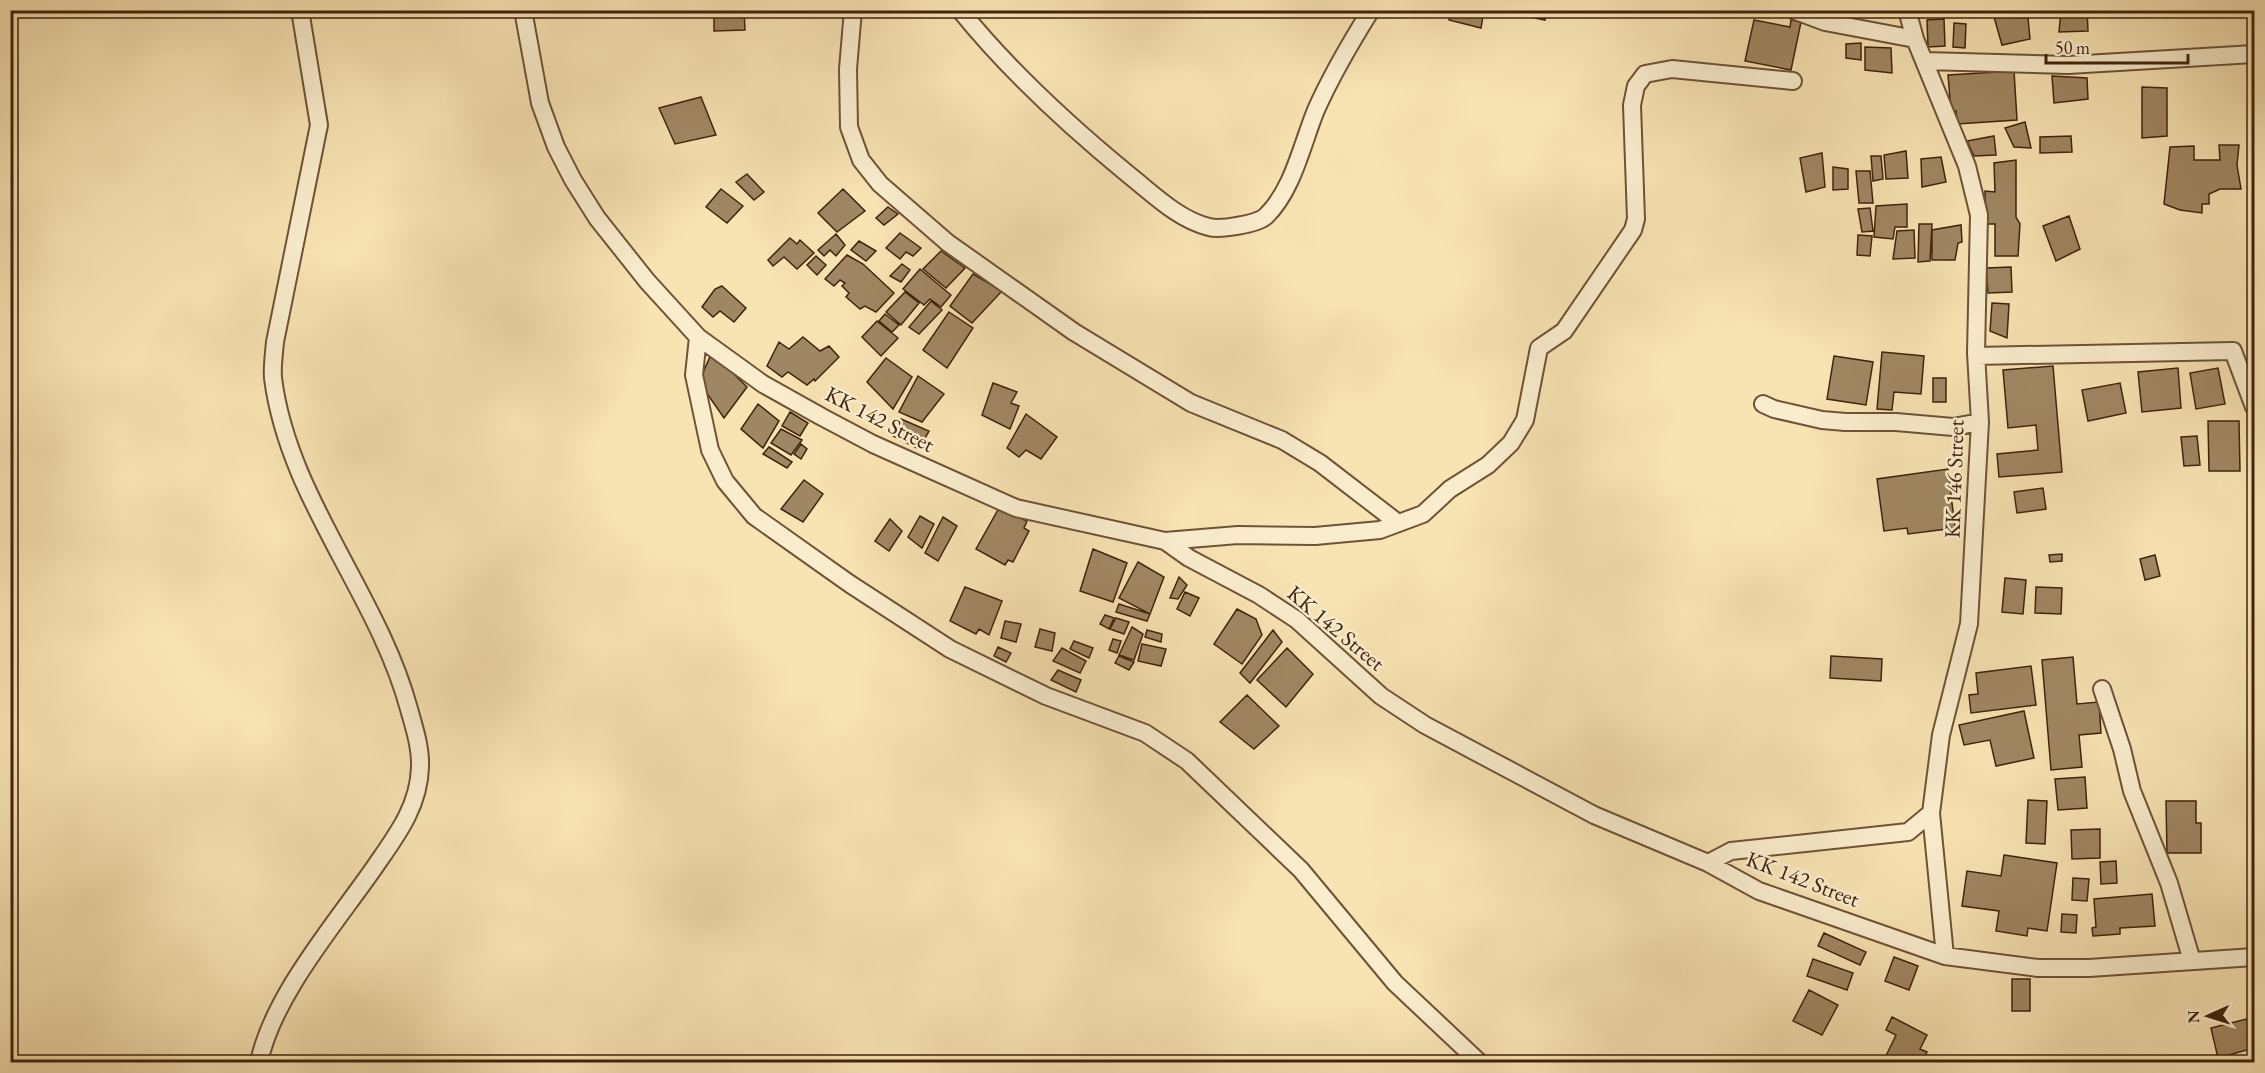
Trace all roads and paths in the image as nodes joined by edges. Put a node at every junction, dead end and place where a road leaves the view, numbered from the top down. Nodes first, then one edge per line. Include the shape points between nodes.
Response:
1 (300, 10) edge
2 (523, 10) edge
3 (853, 10) edge
4 (960, 10) edge
5 (1371, 10) edge
6 (1793, 10) edge
7 (1907, 10) edge
8 (1915, 39) junction
9 (2254, 54) edge
10 (1925, 61) junction
11 (1793, 81) dead end
12 (698, 337) junction
13 (1976, 356) junction
14 (1763, 404) dead end
15 (2254, 407) edge
16 (1980, 422) junction
17 (1398, 523) junction
18 (1165, 541) junction
19 (2102, 689) dead end
20 (1931, 813) junction
21 (1708, 863) junction
22 (1945, 956) junction
23 (2254, 957) edge
24 (2192, 961) junction
25 (260, 1062) edge
26 (1479, 1062) edge

1 - 25 street via 319,125 275,342 273,375 278,405 300,472 400,676 421,765 416,798 403,825 298,978 267,1031
2 - 12 street, KK 142 Street via 540,104 573,180 597,218 647,281
3 - 17 street via 849,127 861,160 880,184 948,243 1074,332 1191,404 1282,440 1320,463
4 - 5 street via 1002,61 1087,141 1182,216 1210,228 1264,219 1276,206 1317,109
6 - 8 street via 1825,22
7 - 8 street, KK 146 Street
8 - 10 street, KK 146 Street
9 - 10 street via 2068,65
10 - 13 street, KK 146 Street via 1967,166 1979,215
11 - 17 street via 1672,69 1645,74 1636,86 1632,105 1636,219 1629,238 1564,331 1539,348 1525,420 1511,443 1423,514
12 - 18 street, KK 142 Street via 763,384 822,417 989,497 1016,508
12 - 26 street via 694,375 710,450 725,482 754,516 950,649 1046,696 1145,733 1187,761 1301,870 1395,983
13 - 15 street via 2233,351
13 - 16 street, KK 146 Street
14 - 16 street via 1845,422 1953,427
16 - 20 street, KK 146 Street via 1969,624 1941,735
17 - 18 street via 1380,530 1315,536 1238,535
18 - 21 street, KK 142 Street via 1297,620 1381,696 1425,725 1594,815
19 - 24 street via 2132,791 2169,883
20 - 21 street via 1908,832 1731,851
20 - 22 street, KK 146 Street
21 - 22 street, KK 142 Street via 1759,891
22 - 24 street, KK 142 Street via 2038,968
23 - 24 street, KK 142 Street

